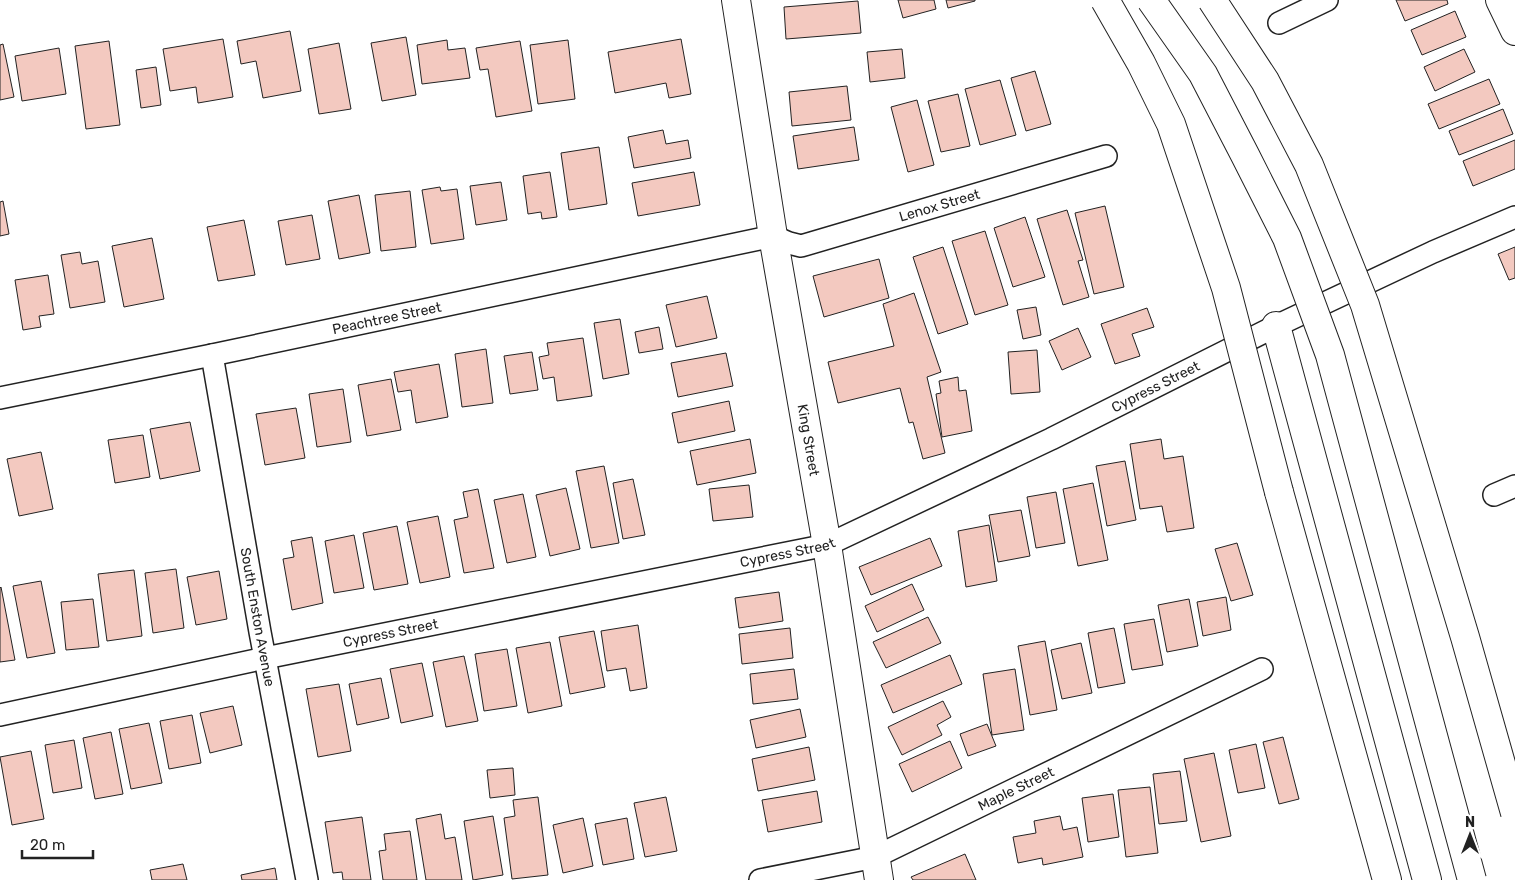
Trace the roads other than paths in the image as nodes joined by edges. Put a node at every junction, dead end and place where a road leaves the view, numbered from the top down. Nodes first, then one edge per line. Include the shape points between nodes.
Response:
1 (736, 0) edge
2 (1105, 0) edge
3 (1151, 0) edge
4 (1212, 0) edge
5 (1327, 0) edge
6 (1500, 0) edge
7 (1279, 23) dead end
8 (1515, 31) edge
9 (1106, 156) dead end
10 (1515, 217) edge
11 (773, 236) junction
12 (1276, 326) junction
13 (212, 355) junction
14 (0, 398) edge
15 (1515, 486) edge
16 (1494, 495) dead end
17 (827, 545) junction
18 (265, 658) junction
19 (1262, 669) dead end
20 (0, 715) edge
21 (1515, 813) edge
22 (877, 868) edge
23 (307, 880) edge
24 (760, 880) edge
25 (1387, 880) edge
26 (1427, 880) edge
27 (1472, 880) edge

1 - 11 main road, King Street
2 - 25 main road, bridge via 1171,124 1223,278 1281,501
3 - 27 main road, bridge via 1203,74 1287,238 1330,355
4 - 21 main road, bridge via 1265,81 1309,165 1365,305
5 - 7 street
6 - 8 main road
9 - 11 street, Lenox Street via 801,246
10 - 12 street, Cypress Street
11 - 13 street, Peachtree Street
11 - 17 main road, King Street
12 - 17 street, Cypress Street via 1051,439
12 - 26 main road
13 - 14 street, Peachtree Street
13 - 18 street, South Enston Avenue
15 - 16 street
17 - 18 street, Cypress Street
17 - 22 main road, King Street
18 - 20 street, Cypress Street
18 - 23 street, South Enston Avenue
19 - 22 street, Maple Street
22 - 24 street, Maple Street

